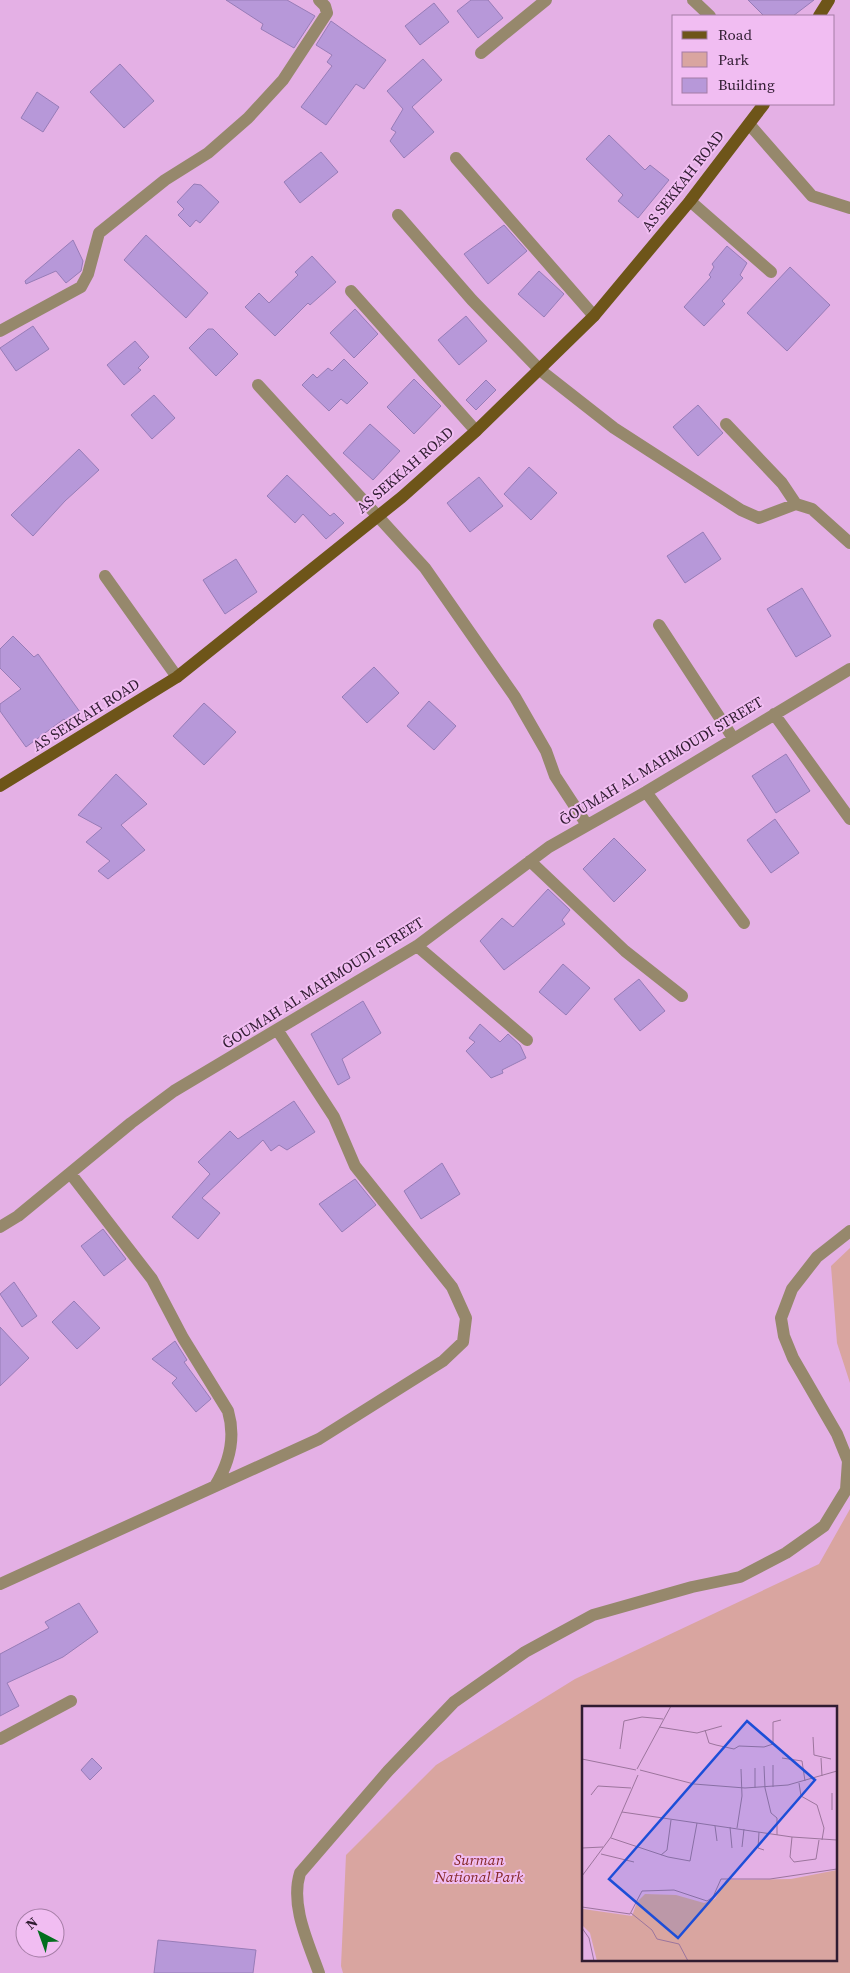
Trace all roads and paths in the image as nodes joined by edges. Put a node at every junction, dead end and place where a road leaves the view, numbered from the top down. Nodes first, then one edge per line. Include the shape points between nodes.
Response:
1 (319, 0) edge
2 (546, 0) edge
3 (693, 0) edge
4 (829, 0) edge
5 (709, 15) edge
6 (820, 15) edge
7 (481, 54) dead end
8 (763, 105) edge
9 (749, 124) junction
10 (456, 158) dead end
11 (690, 201) junction
12 (850, 208) edge
13 (398, 215) dead end
14 (771, 272) dead end
15 (351, 291) dead end
16 (594, 316) junction
17 (0, 331) edge
18 (540, 370) junction
19 (258, 385) dead end
20 (726, 424) dead end
21 (476, 431) junction
22 (796, 504) junction
23 (379, 516) junction
24 (850, 544) edge
25 (104, 576) dead end
26 (660, 625) dead end
27 (850, 669) edge
28 (177, 677) junction
29 (774, 714) junction
30 (733, 738) junction
31 (0, 786) edge
32 (646, 792) junction
33 (850, 819) edge
34 (587, 825) junction
35 (530, 861) junction
36 (744, 923) dead end
37 (418, 946) junction
38 (682, 996) dead end
39 (278, 1031) junction
40 (527, 1040) dead end
41 (70, 1173) junction
42 (0, 1227) edge
43 (850, 1231) edge
44 (216, 1486) junction
45 (0, 1584) edge
46 (71, 1701) dead end
47 (0, 1739) edge
48 (319, 1973) edge

1 - 17 street via 327,14 283,80 248,118 208,153 165,180 98,233 88,274 81,287
2 - 7 street
3 - 5 street
4 - 6 main road
8 - 9 main road, AS SEKKAH ROAD
9 - 11 main road, AS SEKKAH ROAD
9 - 12 street via 812,196
10 - 16 street
11 - 14 street
11 - 16 main road, AS SEKKAH ROAD
13 - 18 street via 472,300
15 - 21 street
16 - 18 main road, AS SEKKAH ROAD
18 - 21 main road, AS SEKKAH ROAD
18 - 22 street via 614,428 741,510 759,518
19 - 23 street
20 - 22 street via 782,483
21 - 23 main road, AS SEKKAH ROAD
22 - 24 street via 812,509
23 - 28 main road, AS SEKKAH ROAD
23 - 34 street via 425,568 515,697 546,751 555,776
25 - 28 street
26 - 30 street
27 - 29 street, ḠOUMAH AL MAHMOUDI STREET
28 - 31 main road, AS SEKKAH ROAD
29 - 30 street, ḠOUMAH AL MAHMOUDI STREET
29 - 33 street
30 - 32 street, ḠOUMAH AL MAHMOUDI STREET
32 - 34 street, ḠOUMAH AL MAHMOUDI STREET
32 - 36 street
34 - 35 street, ḠOUMAH AL MAHMOUDI STREET
35 - 37 street, ḠOUMAH AL MAHMOUDI STREET
35 - 38 street via 625,951
37 - 39 street, ḠOUMAH AL MAHMOUDI STREET
37 - 40 street
39 - 41 street, ḠOUMAH AL MAHMOUDI STREET via 174,1091
39 - 44 street via 334,1117 355,1166 452,1287 466,1318 466,1337 460,1347 443,1361 319,1439
41 - 42 street, ḠOUMAH AL MAHMOUDI STREET
41 - 44 street via 152,1279 182,1338 228,1411 232,1424 231,1451
43 - 48 street via 817,1258 792,1289 781,1318 793,1358 838,1434 848,1461 846,1490 824,1526 786,1553 740,1577 593,1615 525,1652 454,1702 388,1771 300,1873 296,1886 298,1908
44 - 45 street
46 - 47 street

